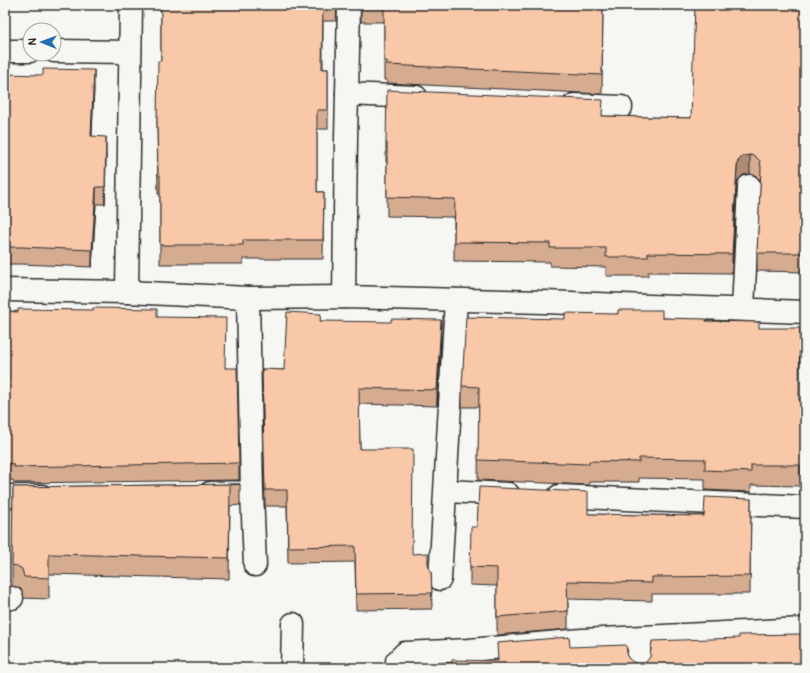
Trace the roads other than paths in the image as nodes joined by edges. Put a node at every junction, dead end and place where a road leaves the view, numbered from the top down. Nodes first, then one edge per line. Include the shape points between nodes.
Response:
1 (131, 5) edge
2 (349, 5) edge
3 (5, 51) edge
4 (22, 51) edge
5 (62, 51) edge
6 (130, 52) junction
7 (347, 94) junction
8 (439, 98) edge
9 (554, 104) edge
10 (621, 107) dead end
11 (749, 186) dead end
12 (5, 290) edge
13 (127, 292) junction
14 (344, 297) junction
15 (248, 298) junction
16 (456, 300) junction
17 (743, 309) junction
18 (805, 312) edge
19 (446, 491) junction
20 (252, 492) junction
21 (188, 493) edge
22 (61, 495) edge
23 (5, 496) edge
24 (805, 507) edge
25 (255, 565) dead end
26 (440, 579) dead end
27 (293, 624) dead end
28 (805, 629) edge
29 (639, 638) junction
30 (292, 668) edge
31 (397, 668) edge
32 (639, 668) edge

1 - 6 street
2 - 7 street
3 - 4 street
5 - 6 street
6 - 13 street
7 - 8 street
7 - 14 street
9 - 10 street
11 - 17 street
12 - 13 street
13 - 15 street
14 - 15 street
14 - 16 street
15 - 20 street
16 - 17 street
16 - 19 street
17 - 18 street
19 - 24 street
19 - 26 street
20 - 21 street
20 - 25 street
22 - 23 street
27 - 30 street
28 - 29 street
29 - 31 street via 405,652 397,661
29 - 32 street

